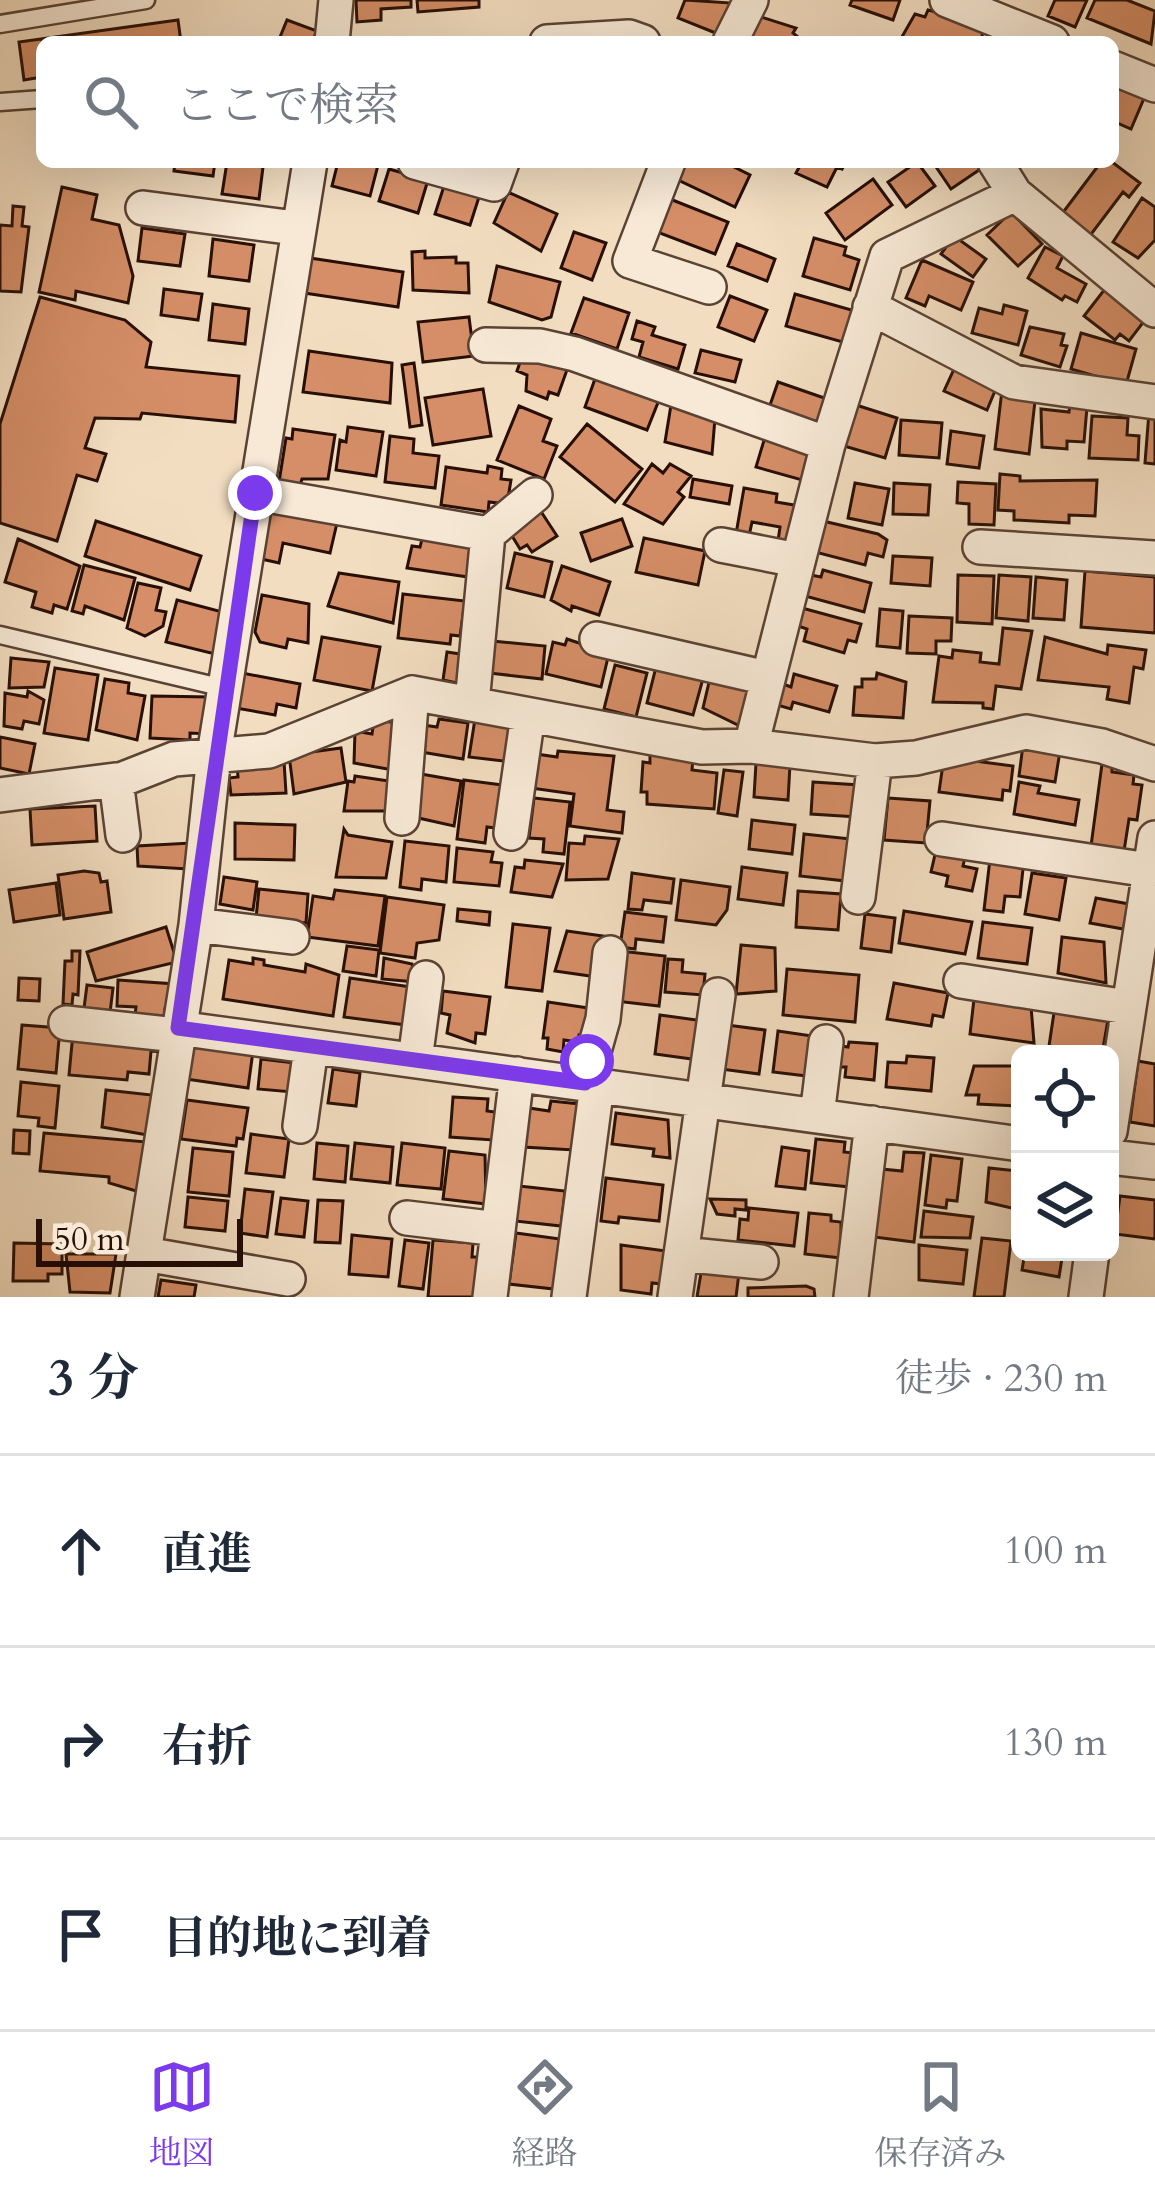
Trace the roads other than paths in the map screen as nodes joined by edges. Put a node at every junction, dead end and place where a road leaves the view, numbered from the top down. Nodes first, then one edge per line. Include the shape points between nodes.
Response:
1 (146, 0) edge
2 (336, 0) edge
3 (752, 0) edge
4 (947, 0) edge
5 (0, 24) edge
6 (1030, 28) edge
7 (333, 36) edge
8 (733, 36) edge
9 (1119, 70) edge
10 (1155, 85) edge
11 (36, 99) edge
12 (0, 102) edge
13 (309, 168) edge
14 (437, 168) edge
15 (500, 168) edge
16 (666, 168) edge
17 (999, 168) edge
18 (1015, 194) junction
19 (143, 208) dead end
20 (295, 228) junction
21 (709, 287) dead end
22 (870, 307) junction
23 (1155, 310) edge
24 (486, 346) dead end
25 (1155, 402) edge
26 (828, 444) junction
27 (255, 493) junction
28 (536, 495) dead end
29 (488, 534) junction
30 (721, 544) dead end
31 (980, 547) dead end
32 (1155, 558) edge
33 (797, 560) junction
34 (0, 635) edge
35 (598, 639) dead end
36 (767, 678) junction
37 (224, 688) junction
38 (412, 693) junction
39 (472, 703) junction
40 (528, 715) junction
41 (751, 746) junction
42 (214, 755) junction
43 (875, 761) junction
44 (1155, 764) edge
45 (116, 780) junction
46 (0, 795) edge
47 (402, 818) dead end
48 (511, 833) dead end
49 (122, 835) dead end
50 (942, 839) dead end
51 (1152, 854) edge
52 (857, 897) dead end
53 (196, 925) junction
54 (1147, 928) edge
55 (292, 937) dead end
56 (610, 953) dead end
57 (426, 978) dead end
58 (961, 981) dead end
59 (718, 995) dead end
60 (1127, 1006) junction
61 (66, 1023) dead end
62 (178, 1032) junction
63 (826, 1042) dead end
64 (311, 1048) junction
65 (415, 1060) junction
66 (1119, 1065) edge
67 (517, 1074) junction
68 (591, 1084) junction
69 (704, 1100) junction
70 (817, 1116) junction
71 (872, 1124) junction
72 (300, 1126) dead end
73 (1011, 1143) edge
74 (1119, 1157) edge
75 (1155, 1162) edge
76 (407, 1218) dead end
77 (498, 1229) junction
78 (145, 1254) junction
79 (681, 1254) junction
80 (1091, 1261) edge
81 (761, 1262) dead end
82 (288, 1279) dead end
83 (137, 1297) edge
84 (490, 1297) edge
85 (569, 1297) edge
86 (675, 1297) edge
87 (851, 1297) edge
88 (1086, 1297) edge

1 - 5 lane
2 - 7 street
3 - 8 street
4 - 6 street
9 - 10 street
11 - 12 lane
13 - 20 street
14 - 15 street via 494,184
16 - 21 street via 631,261
17 - 18 street
18 - 22 street via 887,256
18 - 23 street
19 - 20 street
20 - 27 street
22 - 25 street via 1014,382
22 - 26 street
24 - 26 street via 575,354
26 - 33 street
27 - 29 street
27 - 37 street
28 - 29 street
29 - 39 street
30 - 33 street
31 - 32 street
33 - 36 street
34 - 37 lane
35 - 36 street
36 - 41 street
37 - 42 street
38 - 39 street
38 - 42 street via 269,751
38 - 47 street
39 - 40 street
40 - 41 street via 702,747
40 - 48 street
41 - 43 street
42 - 45 street via 174,759
42 - 53 street
43 - 44 street via 1026,732
43 - 52 street
45 - 46 street
45 - 49 street
50 - 51 street
51 - 54 street
53 - 55 street
53 - 62 street
54 - 60 street
56 - 68 street
57 - 65 street
58 - 60 street
59 - 69 street
60 - 66 street
61 - 62 street
62 - 64 street
62 - 78 street
63 - 70 street
64 - 65 street
64 - 72 street
65 - 67 street
67 - 68 street
67 - 77 street
68 - 69 street
68 - 85 street
69 - 70 street
69 - 79 street
70 - 71 street
71 - 73 street
71 - 87 street
74 - 75 street
76 - 77 street
77 - 84 street
78 - 82 street
78 - 83 street
79 - 81 street
79 - 86 street
80 - 88 street

